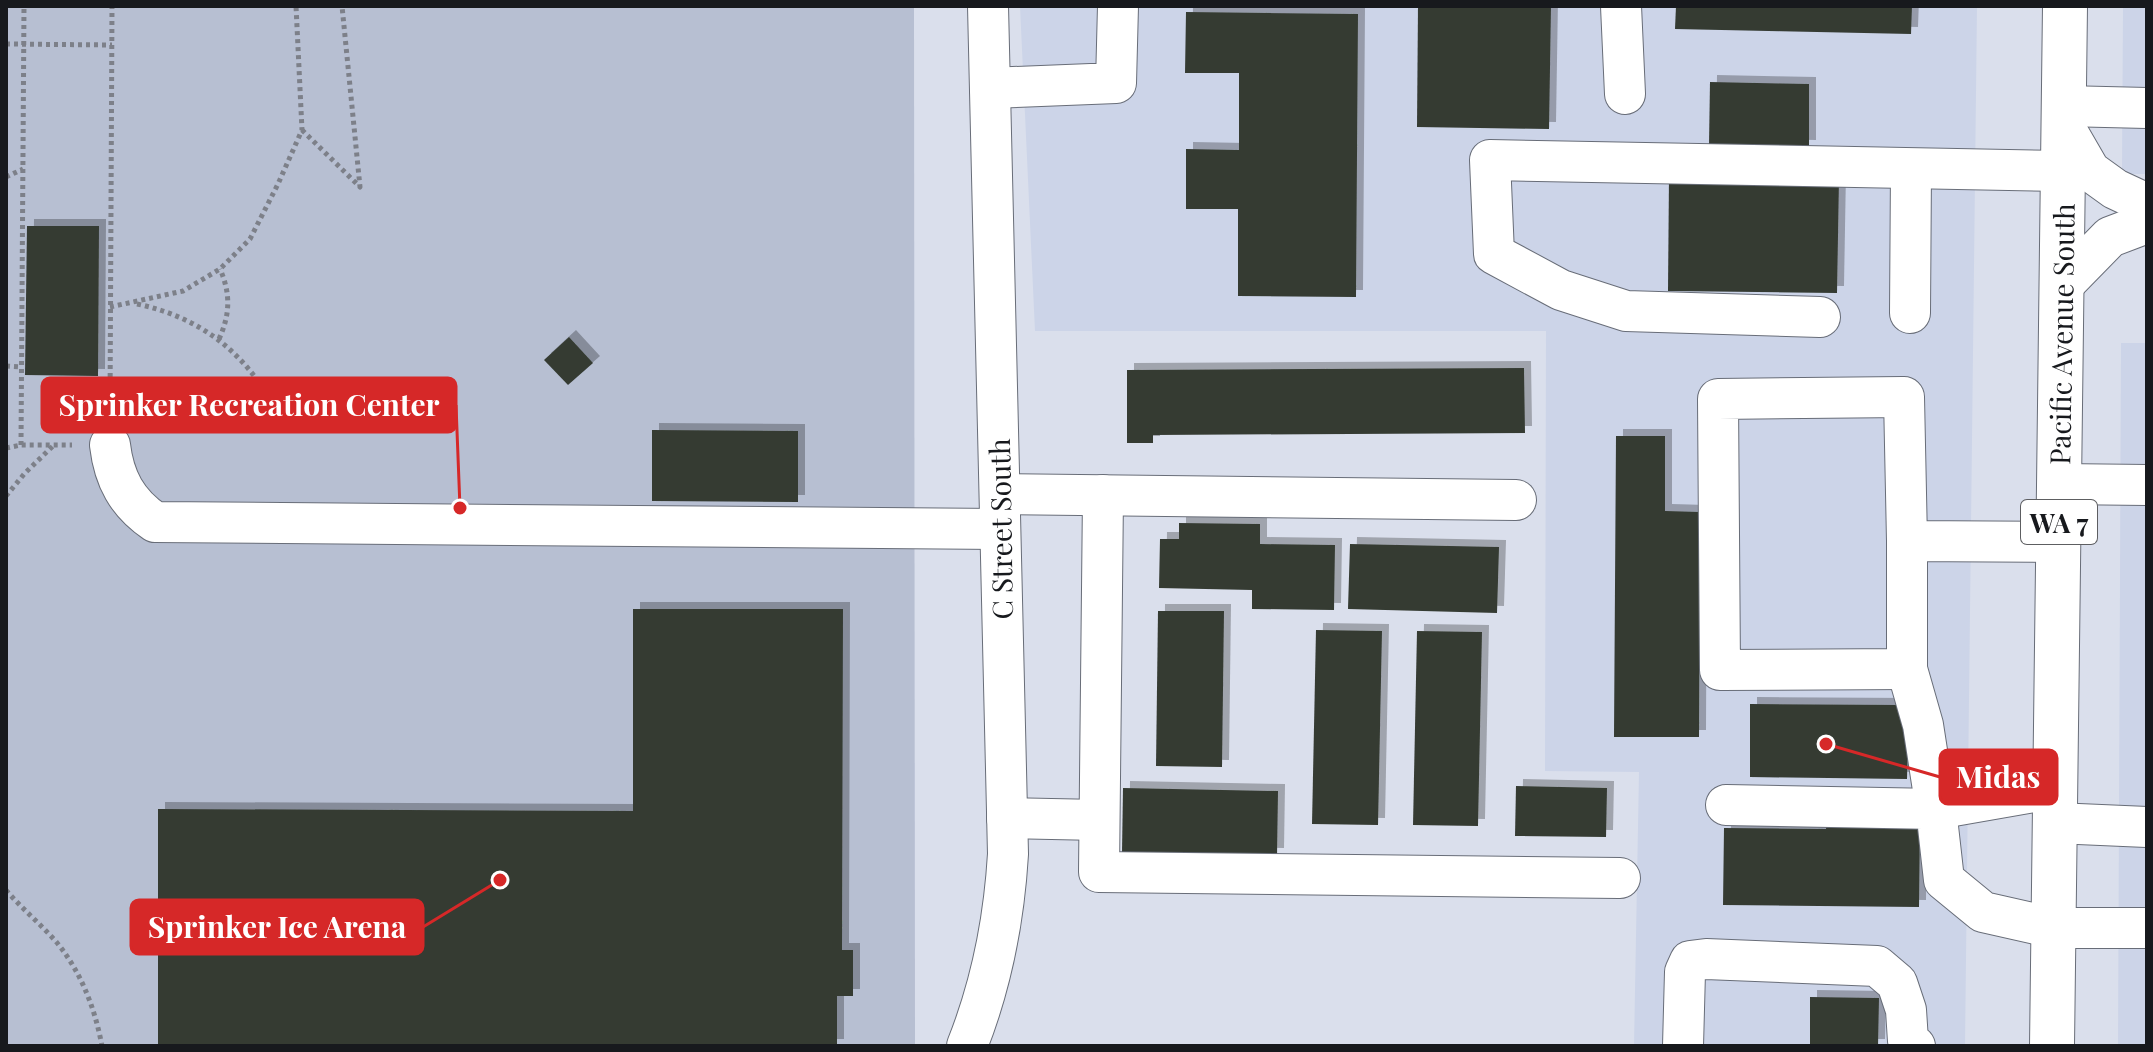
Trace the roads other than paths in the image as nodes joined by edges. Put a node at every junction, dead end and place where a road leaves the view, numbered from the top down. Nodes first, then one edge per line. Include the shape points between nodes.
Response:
1 (988, 6) edge
2 (1118, 6) edge
3 (1621, 6) edge
4 (2065, 6) edge
5 (990, 88) junction
6 (1625, 94) dead end
7 (2147, 108) edge
8 (2064, 116) junction
9 (1911, 169) junction
10 (2064, 171) junction
11 (2147, 204) edge
12 (2147, 223) edge
13 (2062, 286) junction
14 (1910, 313) dead end
15 (1820, 317) dead end
16 (110, 445) road end
17 (2060, 484) junction
18 (2147, 485) edge
19 (1103, 495) junction
20 (1516, 500) dead end
21 (1000, 511) junction
22 (1907, 541) junction
23 (2059, 542) junction
24 (1907, 669) junction
25 (1726, 805) dead end
26 (2056, 806) junction
27 (1936, 809) junction
28 (1007, 818) junction
29 (1099, 820) junction
30 (2147, 827) edge
31 (1620, 878) dead end
32 (2054, 928) junction
33 (2147, 928) edge
34 (967, 1046) edge
35 (1683, 1046) edge
36 (1915, 1046) edge
37 (2052, 1046) edge

1 - 5 street, C Street South
2 - 5 street via 1116,83
3 - 6 street
4 - 8 main road, Pacific Avenue South / WA 7
5 - 21 street, C Street South
7 - 8 street
8 - 10 main road, Pacific Avenue South / WA 7
8 - 11 street via 2090,171
9 - 10 street
9 - 14 street
9 - 15 street via 1490,160 1494,254 1561,290 1626,311
10 - 13 main road, Pacific Avenue South / WA 7
12 - 13 street via 2110,237
13 - 17 main road, Pacific Avenue South / WA 7
16 - 21 street via 119,485 155,522
17 - 18 street
17 - 23 main road, Pacific Avenue South / WA 7
19 - 20 street
19 - 21 street
19 - 29 street
21 - 28 street, C Street South
22 - 23 street
22 - 24 street
22 - 24 street via 1904,397 1718,399 1720,670
23 - 26 main road, Pacific Avenue South / WA 7
24 - 27 street via 1923,725
25 - 27 street
26 - 27 street
26 - 30 street
26 - 32 main road, Pacific Avenue South / WA 7
27 - 32 street via 1944,880 1983,912
28 - 29 street
28 - 34 street, C Street South via 998,951
29 - 31 street via 1099,872
32 - 33 street
32 - 37 main road, Pacific Avenue South / WA 7
35 - 36 street via 1685,972 1690,961 1706,959 1877,966 1897,983 1908,1041

